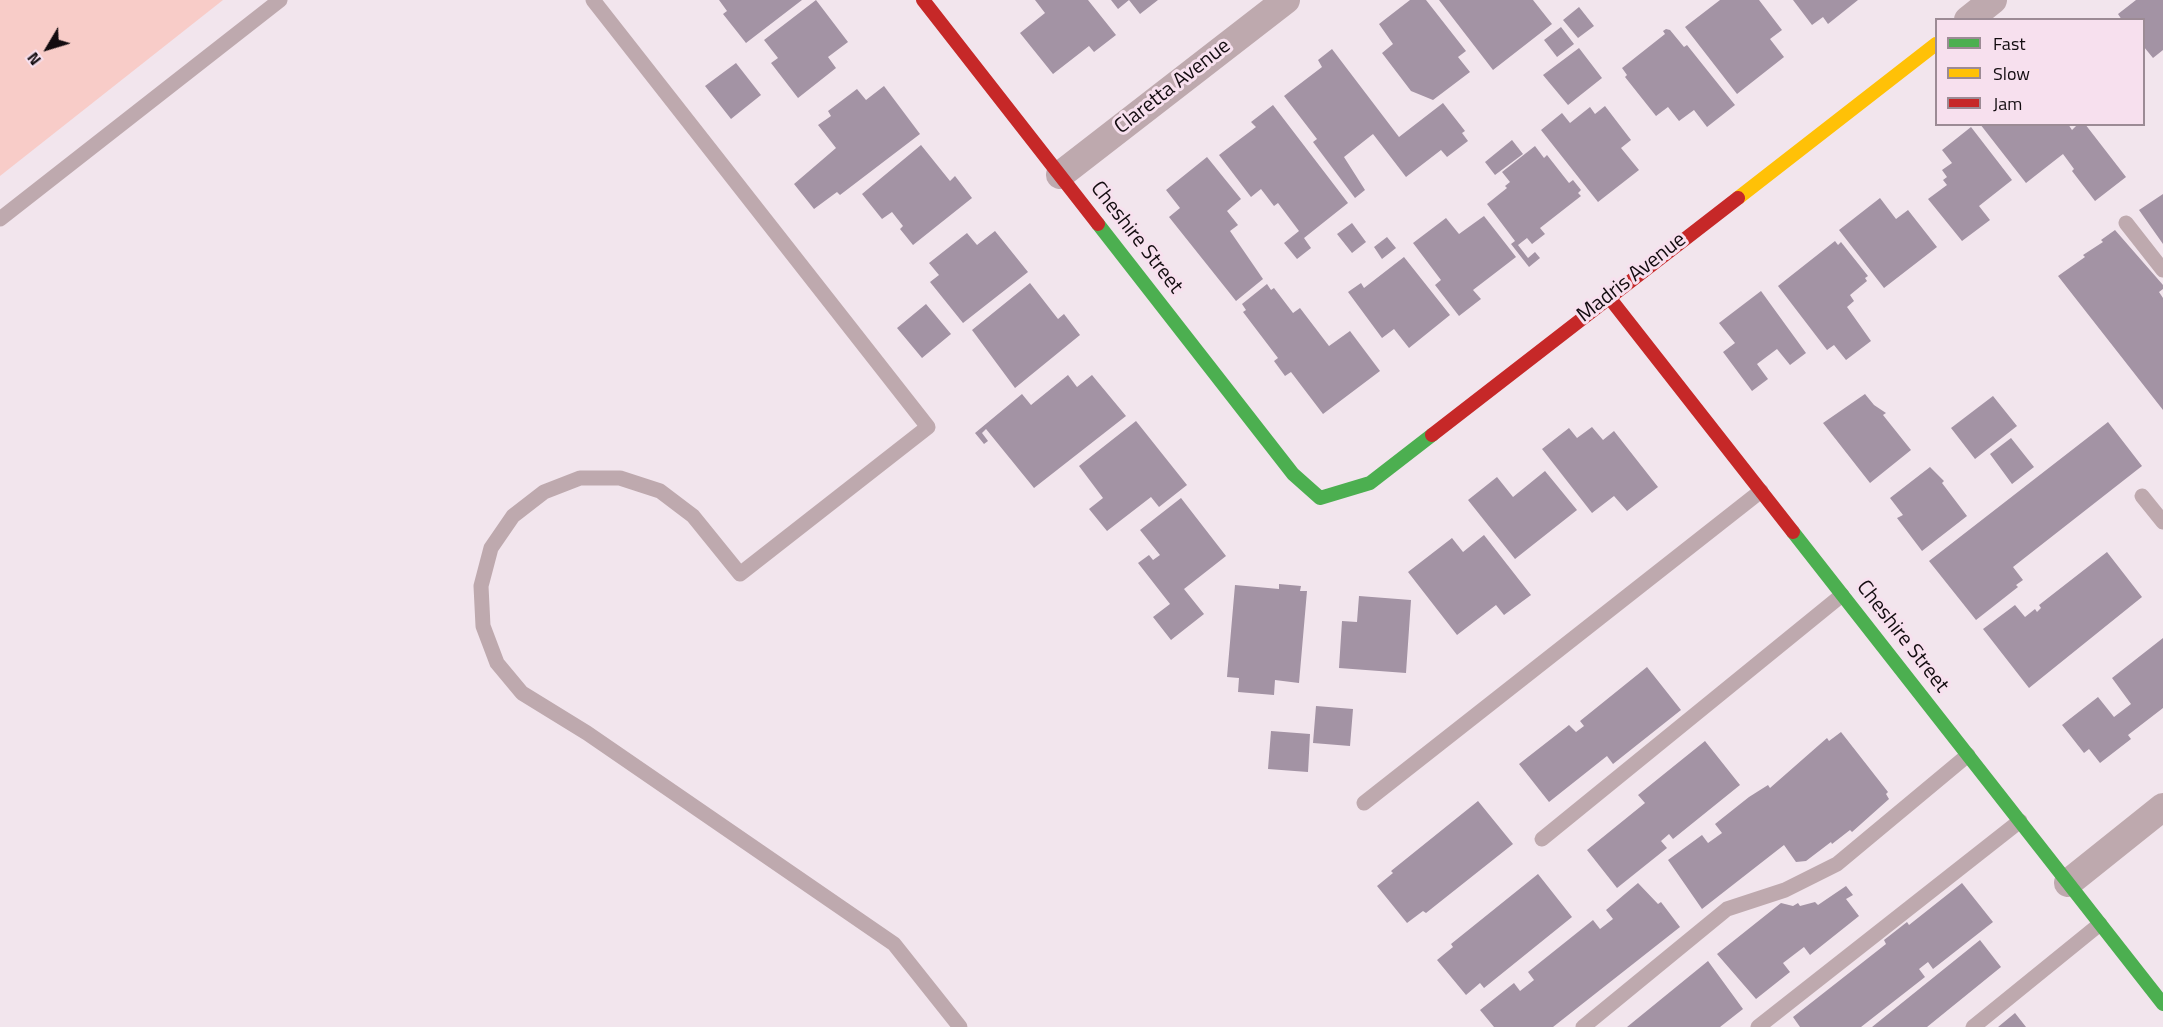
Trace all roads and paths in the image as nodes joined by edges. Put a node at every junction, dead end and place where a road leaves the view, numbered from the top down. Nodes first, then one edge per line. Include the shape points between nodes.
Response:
1 (280, 0) edge
2 (593, 0) edge
3 (923, 0) edge
4 (1286, 0) edge
5 (1993, 0) edge
6 (1970, 18) edge
7 (1935, 45) edge
8 (1060, 175) junction
9 (0, 219) edge
10 (2126, 223) dead end
11 (2163, 270) edge
12 (1608, 296) junction
13 (1761, 491) junction
14 (2142, 496) dead end
15 (1320, 498) joint
16 (2163, 522) edge
17 (1842, 595) junction
18 (1968, 755) junction
19 (1364, 803) dead end
20 (2163, 807) edge
21 (2020, 821) junction
22 (1542, 839) dead end
23 (2068, 883) junction
24 (2100, 924) junction
25 (2163, 1004) edge
26 (960, 1027) edge
27 (1583, 1027) edge
28 (1758, 1027) edge
29 (1973, 1027) edge

1 - 9 lane
2 - 26 lane via 928,427 740,574 693,516 660,491 620,478 580,478 544,492 513,516 491,548 481,586 483,626 497,663 522,693 587,733 894,944
3 - 8 street, Cheshire Street
4 - 8 street, Claretta Avenue
5 - 6 street
7 - 12 street, Madris Avenue
8 - 15 street, Cheshire Street via 1293,474
10 - 11 lane
12 - 13 street, Cheshire Street
12 - 15 street, Madris Avenue via 1370,483
13 - 17 street, Cheshire Street
13 - 19 lane
14 - 16 lane
17 - 18 street, Cheshire Street
17 - 22 lane
18 - 21 street, Cheshire Street
18 - 27 lane via 1837,864 1785,890 1727,909
20 - 23 street
21 - 23 street, Cheshire Street
21 - 28 lane
23 - 24 street, Cheshire Street
24 - 25 street, Cheshire Street
24 - 29 lane

